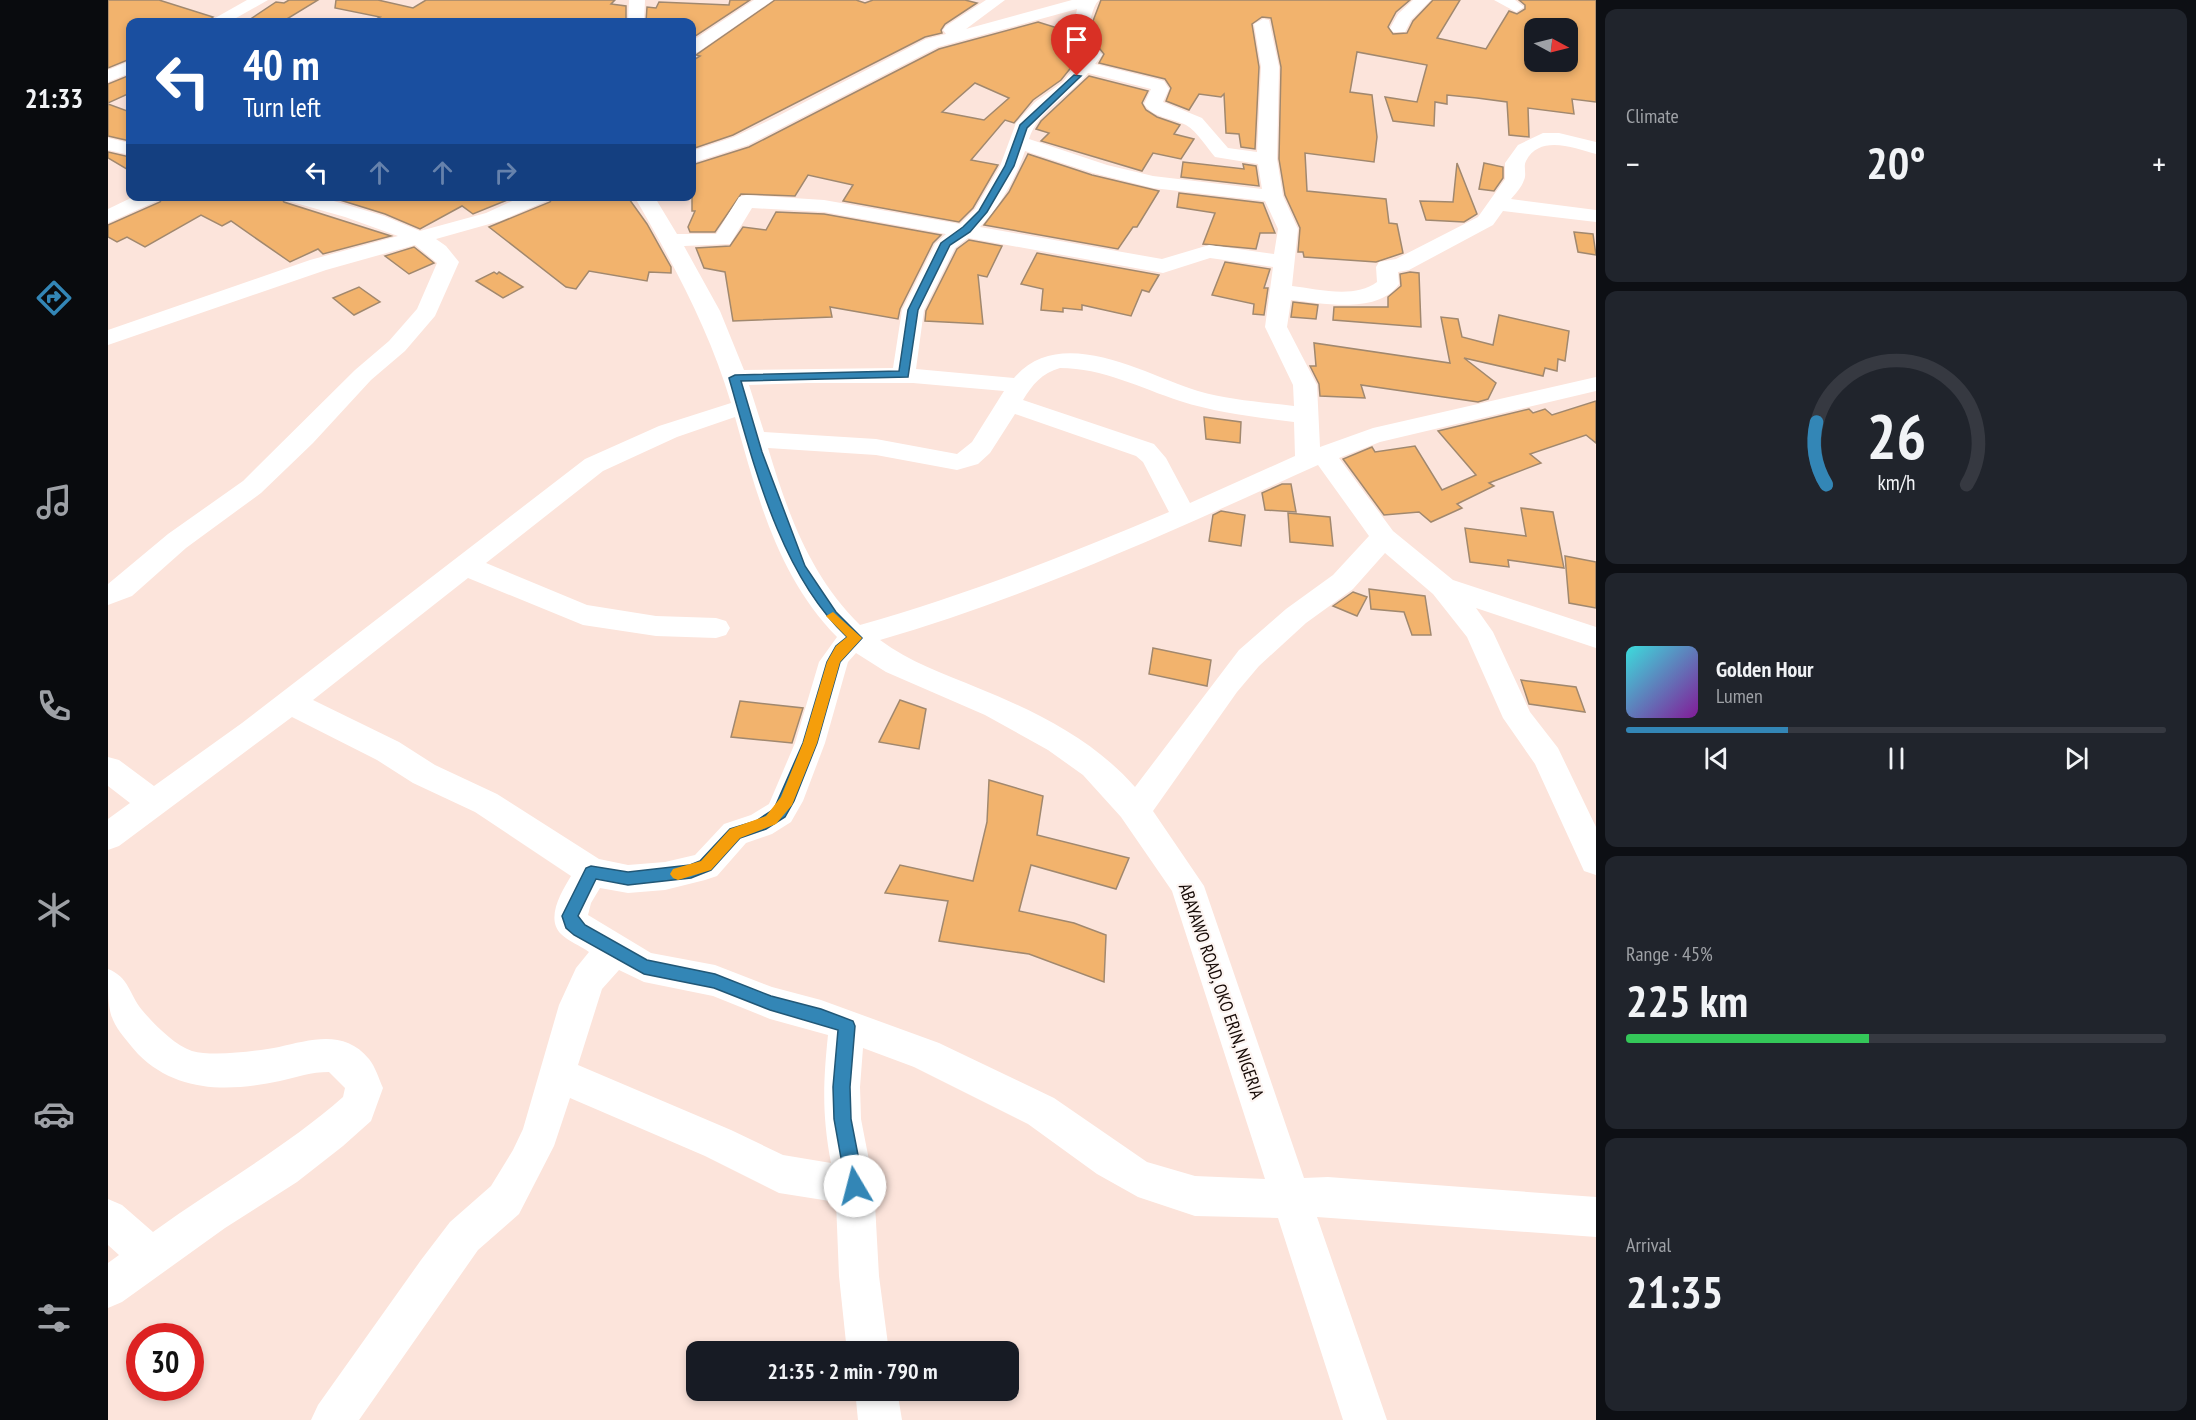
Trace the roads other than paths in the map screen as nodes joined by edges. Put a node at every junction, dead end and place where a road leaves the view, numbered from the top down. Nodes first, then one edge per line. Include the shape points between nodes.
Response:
1 (260, 0) edge
2 (637, 0) edge
3 (765, 0) edge
4 (997, 0) edge
5 (1089, 0) edge
6 (1423, 0) edge
7 (225, 18) edge
8 (636, 18) edge
9 (1263, 24) dead end
10 (1399, 28) dead end
11 (932, 43) junction
12 (696, 45) edge
13 (1085, 67) junction
14 (126, 68) edge
15 (108, 77) edge
16 (1596, 129) edge
17 (1543, 139) junction
18 (1018, 142) junction
19 (108, 144) edge
20 (126, 148) edge
21 (1596, 148) edge
22 (696, 156) edge
23 (1267, 159) junction
24 (1273, 196) junction
25 (142, 201) edge
26 (309, 201) edge
27 (530, 201) edge
28 (647, 201) edge
29 (1497, 204) junction
30 (1596, 216) edge
31 (108, 217) edge
32 (967, 230) junction
33 (416, 236) junction
34 (670, 240) junction
35 (1284, 262) junction
36 (1281, 292) junction
37 (108, 338) edge
38 (904, 374) junction
39 (1596, 384) edge
40 (740, 393) junction
41 (1014, 395) junction
42 (1307, 416) junction
43 (753, 439) junction
44 (1316, 457) junction
45 (1184, 516) junction
46 (1384, 537) junction
47 (464, 565) junction
48 (1443, 587) junction
49 (108, 596) edge
50 (716, 628) dead end
51 (855, 638) junction
52 (1596, 638) edge
53 (290, 702) junction
54 (108, 769) edge
55 (154, 804) junction
56 (1136, 810) junction
57 (108, 837) edge
58 (1596, 861) edge
59 (591, 872) junction
60 (616, 952) junction
61 (108, 986) edge
62 (847, 1026) junction
63 (559, 1075) junction
64 (855, 1186) junction
65 (1293, 1198) junction
66 (1596, 1217) edge
67 (108, 1219) edge
68 (150, 1256) junction
69 (108, 1288) edge
70 (867, 1341) edge
71 (877, 1401) edge
72 (333, 1420) edge
73 (880, 1420) edge
74 (1365, 1420) edge

1 - 7 street
2 - 8 street
3 - 12 street
4 - 11 street
5 - 11 street
5 - 13 street via 1075,37 1093,55
6 - 10 street
9 - 23 street via 1270,67
11 - 22 street via 785,120 741,141
13 - 18 street via 1023,127
13 - 23 street via 1158,85 1153,104 1195,122 1222,153
14 - 15 street
16 - 17 street via 1571,129 1562,136
17 - 21 street
17 - 29 street via 1519,157 1515,179
18 - 24 street via 1153,182
18 - 32 street via 1010,166 983,212
19 - 20 street
23 - 24 street
24 - 35 street via 1288,229
25 - 31 street
26 - 33 street
27 - 33 street via 493,217
28 - 34 street, ABAYAWO ROAD, OKO ERIN, NIGERIA
29 - 30 street
29 - 36 street via 1486,221 1401,265 1387,267 1388,285 1383,290 1363,297
32 - 34 street via 824,206 746,201 723,240
32 - 35 street via 1163,266 1209,251
32 - 38 street via 946,243 913,310
33 - 37 street via 318,265
33 - 49 street via 444,253 448,262 416,327 252,487
34 - 40 street, ABAYAWO ROAD, OKO ERIN, NIGERIA via 706,305
35 - 36 street
36 - 42 street via 1276,327 1305,385
38 - 40 street
38 - 41 street via 974,379
39 - 44 street via 1373,436
40 - 43 street, ABAYAWO ROAD, OKO ERIN, NIGERIA
40 - 47 street via 691,421 594,465
41 - 42 street via 1044,363 1081,362 1207,401
41 - 43 street via 978,450 962,461 865,446
41 - 45 street via 1145,450
42 - 44 street
43 - 51 street, ABAYAWO ROAD, OKO ERIN, NIGERIA via 799,567 831,615
44 - 45 street
44 - 46 street
45 - 51 street via 1054,571
46 - 48 street
46 - 56 street via 1343,582 1296,616 1249,658
47 - 50 street via 584,615 656,626
47 - 53 street
48 - 52 street
48 - 58 street via 1479,632 1518,718 1547,757
51 - 56 street, ABAYAWO ROAD, OKO ERIN, NIGERIA via 918,677 1019,719 1093,764
51 - 59 street via 834,662 810,743 780,813 761,825 735,833 705,866 691,871 628,879
53 - 55 street
53 - 59 street via 424,774 486,802
54 - 55 street
55 - 57 street
56 - 65 street, ABAYAWO ROAD, OKO ERIN, NIGERIA via 1187,886
59 - 60 street via 574,904 572,923
60 - 62 street via 644,967 715,981 770,1003
60 - 63 street via 588,979 577,1005
61 - 68 street via 129,1021 163,1054 188,1068 230,1070 312,1055 336,1055 356,1071 364,1089 358,1108 330,1133 283,1169
62 - 64 street via 842,1119
62 - 65 street via 926,1055 1041,1112 1138,1178 1196,1196
63 - 64 street via 718,1143 779,1174
63 - 72 street via 541,1133 505,1200 464,1236
64 - 70 street
65 - 66 street via 1395,1200
65 - 74 street, ABAYAWO ROAD, OKO ERIN, NIGERIA
67 - 68 street
68 - 69 street
71 - 73 street

